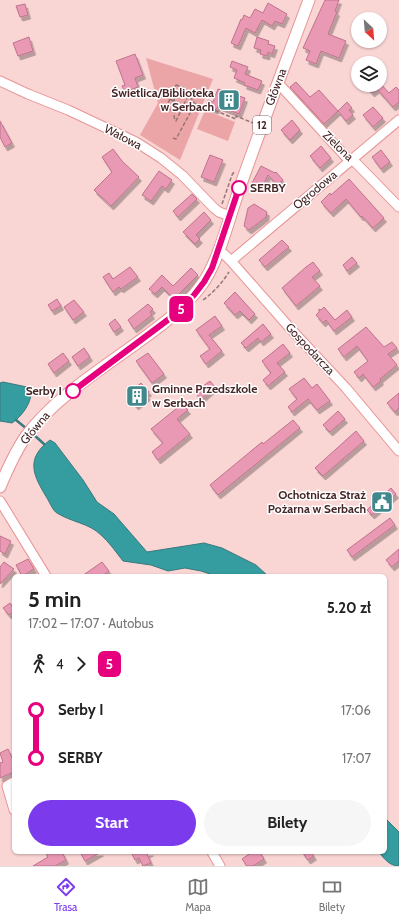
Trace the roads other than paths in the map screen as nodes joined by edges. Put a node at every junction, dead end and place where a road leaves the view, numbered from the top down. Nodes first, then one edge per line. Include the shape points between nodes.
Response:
1 (309, 0) edge
2 (0, 81) edge
3 (278, 83) junction
4 (399, 120) edge
5 (351, 160) junction
6 (399, 207) edge
7 (230, 216) junction
8 (218, 252) junction
9 (231, 261) junction
10 (399, 451) edge
11 (0, 487) edge
12 (0, 501) edge
13 (45, 574) edge
14 (12, 783) edge
15 (12, 803) edge
16 (213, 854) edge
17 (220, 866) edge

1 - 3 main road, Główna / 12
2 - 7 street, Wałowa via 136,142 182,175 219,212
3 - 5 street, Zielona
3 - 7 main road, Główna / 12
4 - 5 street, Ogrodowa
5 - 6 street, Zielona
5 - 9 street, Ogrodowa
7 - 8 main road, Główna / 12
8 - 9 street, Gospodarcza
8 - 11 main road, Główna / 12 via 204,282 183,306 58,403 34,427 14,456
9 - 10 street, Gospodarcza via 346,388
12 - 13 street
14 - 15 street via 7,786
16 - 17 street

